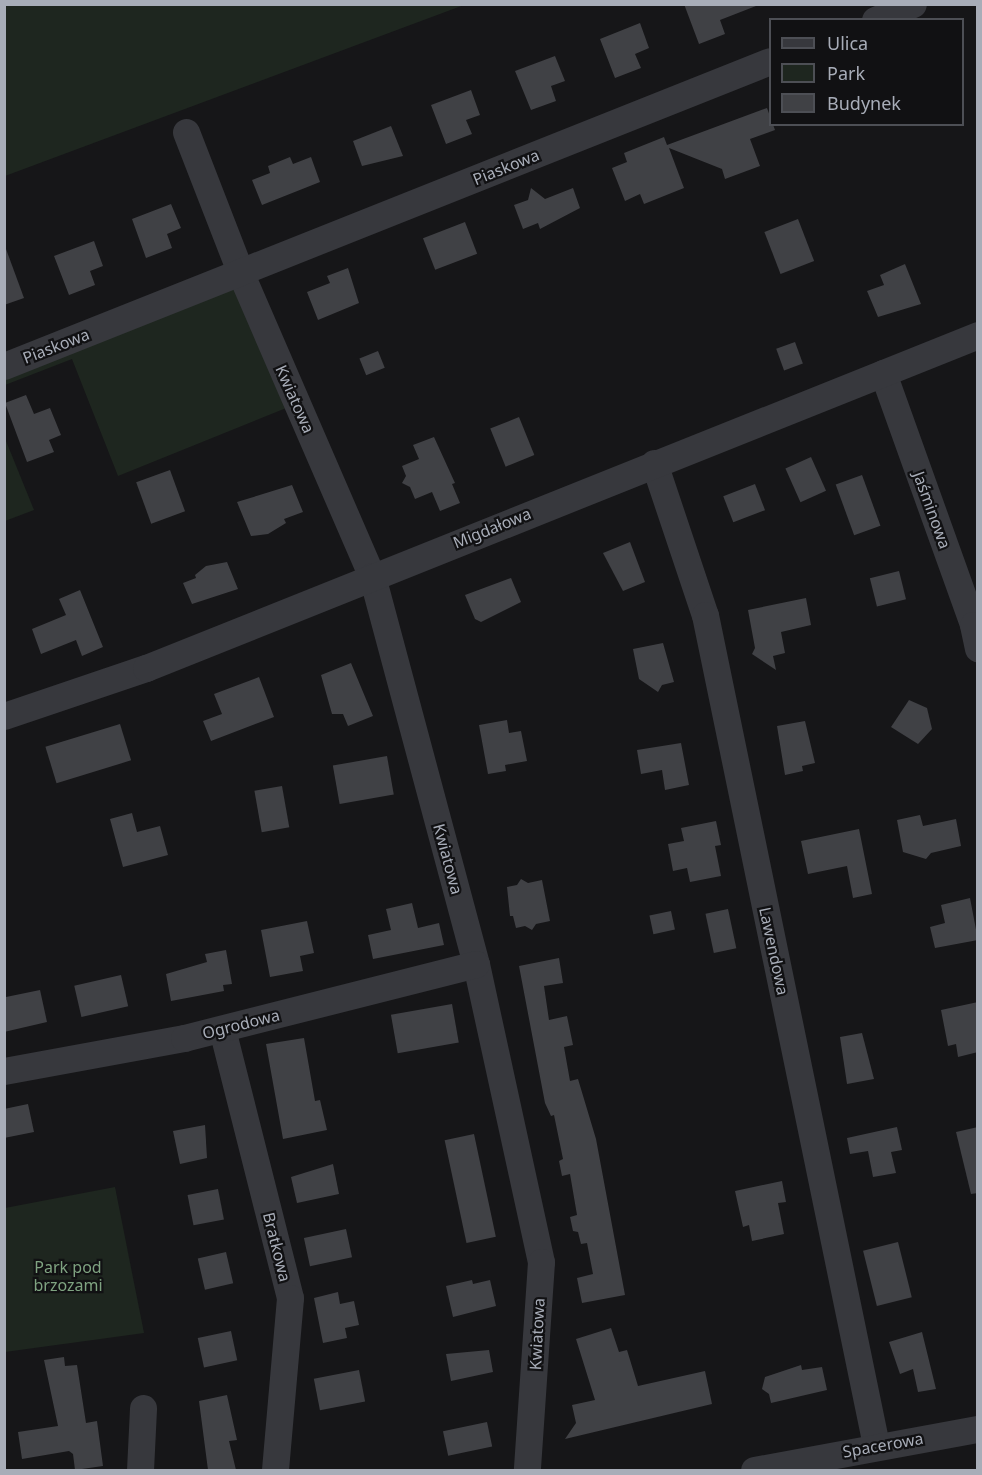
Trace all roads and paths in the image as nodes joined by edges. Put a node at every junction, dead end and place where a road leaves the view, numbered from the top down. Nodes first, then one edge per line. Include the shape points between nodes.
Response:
1 (913, 4) edge
2 (880, 18) edge
3 (769, 62) edge
4 (186, 132) dead end
5 (241, 274) junction
6 (978, 335) edge
7 (4, 366) edge
8 (883, 373) junction
9 (654, 463) junction
10 (372, 576) junction
11 (978, 648) edge
12 (4, 716) edge
13 (476, 964) junction
14 (222, 1029) junction
15 (4, 1071) edge
16 (143, 1407) dead end
17 (978, 1429) edge
18 (876, 1445) junction
19 (140, 1470) edge
20 (275, 1470) edge
21 (527, 1470) edge
22 (754, 1470) edge

1 - 2 street
3 - 5 street, Piaskowa
4 - 5 street
5 - 7 street, Piaskowa
5 - 10 street, Kwiatowa
6 - 8 street, Migdałowa
8 - 9 street, Migdałowa
8 - 11 street, Jaśminowa
9 - 10 street, Migdałowa
9 - 18 street, Lawendowa via 705,615
10 - 12 street, Migdałowa via 146,668
10 - 13 street, Kwiatowa
13 - 14 street, Ogrodowa
13 - 21 street, Kwiatowa via 541,1262
14 - 15 street, Ogrodowa
14 - 20 street, Bratkowa via 290,1298
16 - 19 street
17 - 18 street, Spacerowa
18 - 22 street, Spacerowa

